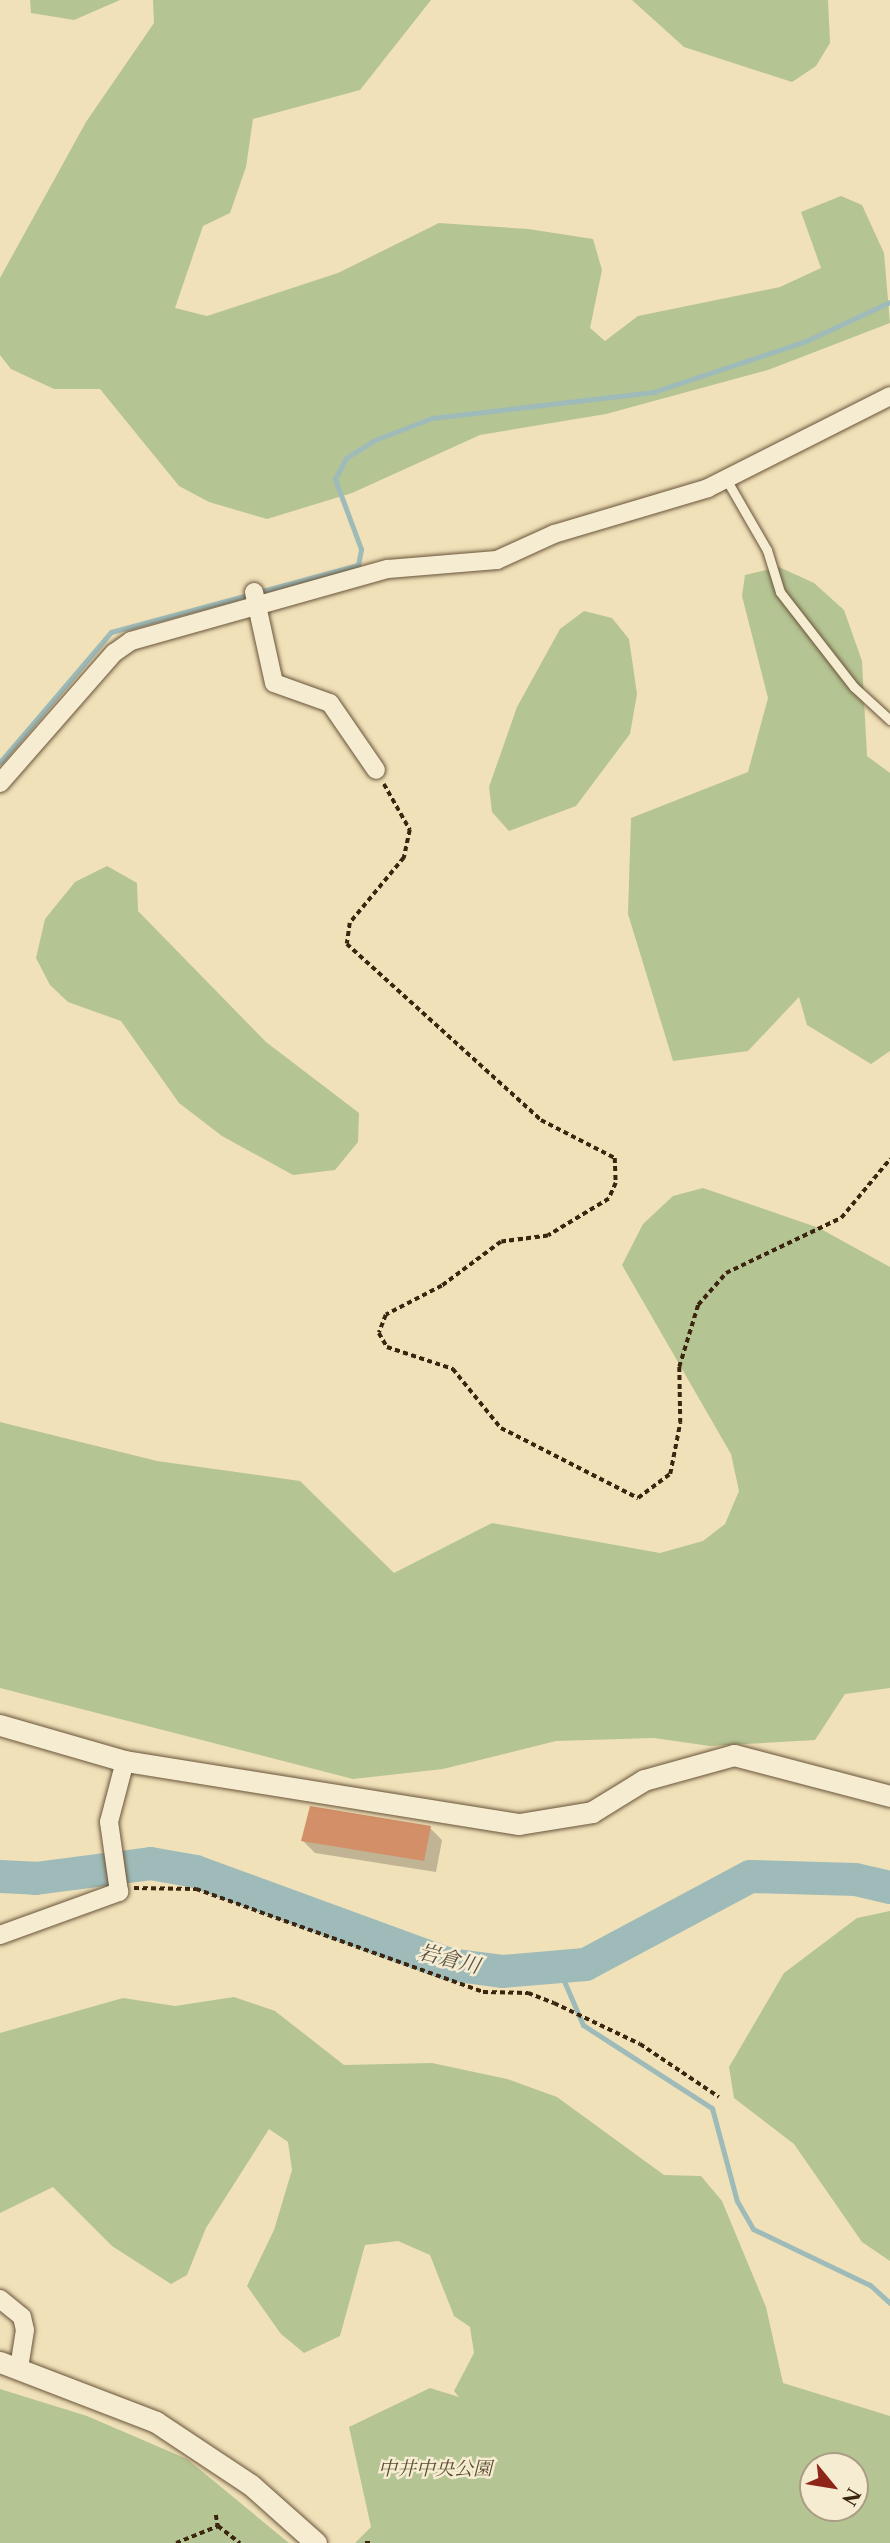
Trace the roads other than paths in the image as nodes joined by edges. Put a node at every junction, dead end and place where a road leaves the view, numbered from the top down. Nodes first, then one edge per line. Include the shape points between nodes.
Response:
1 (890, 396) edge
2 (726, 479) junction
3 (255, 599) junction
4 (890, 720) edge
5 (376, 771) road end
6 (0, 783) edge
7 (0, 1726) edge
8 (124, 1761) junction
9 (890, 1796) edge
10 (0, 1935) edge
11 (0, 2299) edge
12 (10, 2366) edge
13 (316, 2543) edge

1 - 2 street
2 - 3 street via 554,534 497,560 388,569
2 - 4 lane via 767,550 780,592 854,687
3 - 5 street via 274,682 330,703
3 - 6 street via 123,645
7 - 8 street
8 - 9 street via 519,1824 592,1812 644,1780 734,1755
8 - 10 street via 108,1822 118,1885
11 - 12 street via 22,2317 25,2330
12 - 13 street via 122,2406 186,2440

